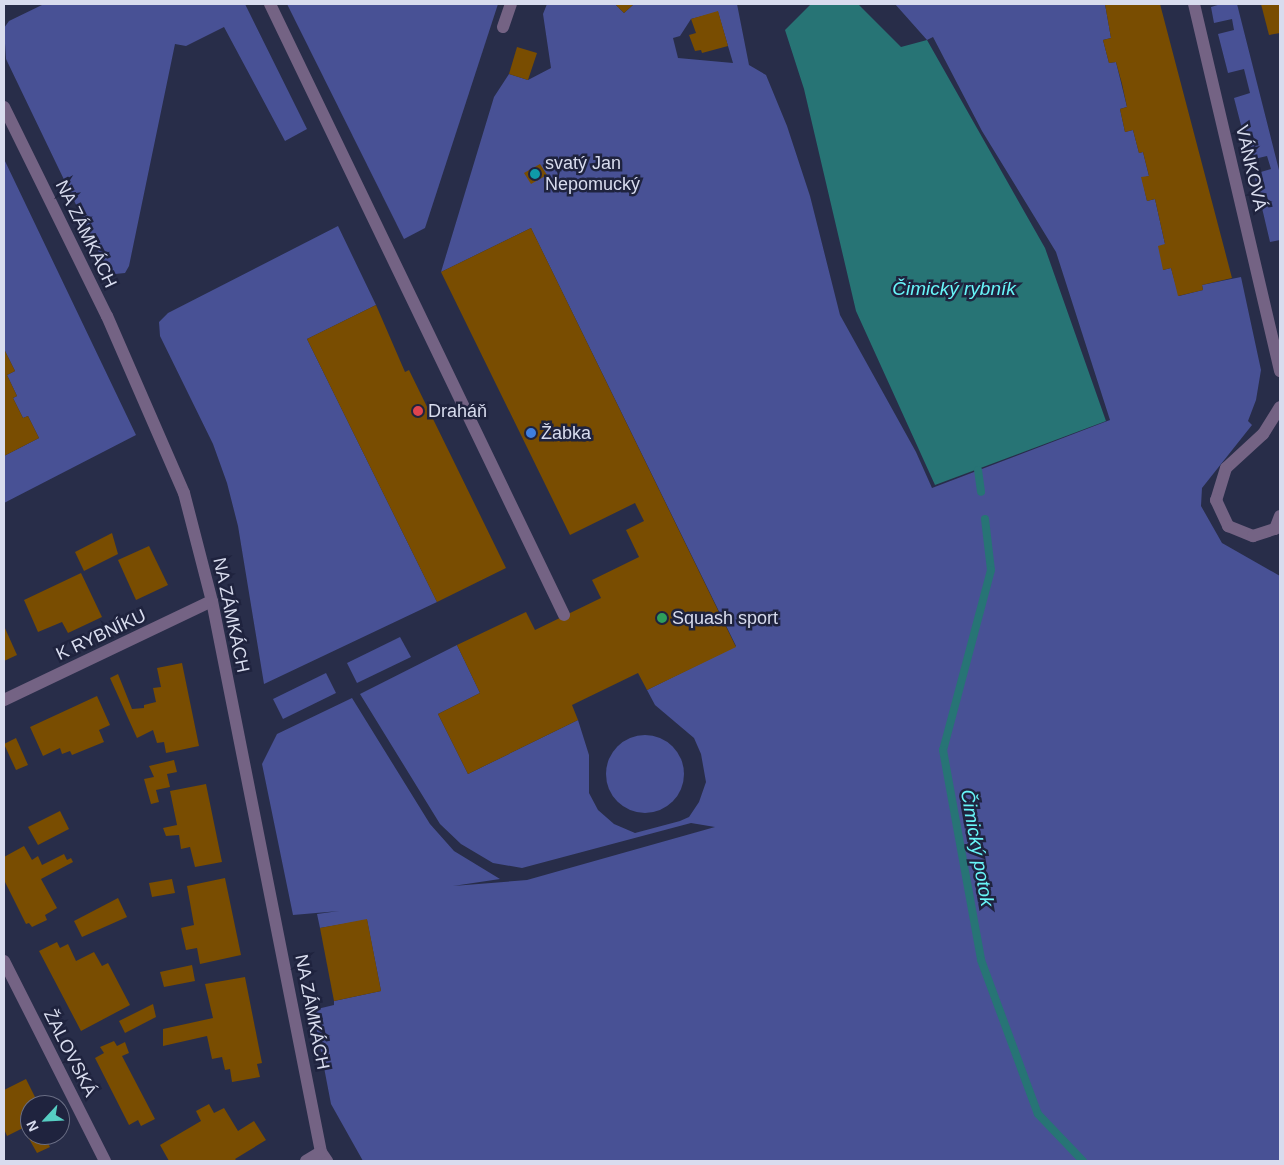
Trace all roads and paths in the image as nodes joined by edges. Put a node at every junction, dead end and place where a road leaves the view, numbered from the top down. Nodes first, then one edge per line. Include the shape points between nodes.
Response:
1 (270, 4) edge
2 (511, 4) edge
3 (1194, 4) edge
4 (503, 27) dead end
5 (4, 106) edge
6 (1280, 371) edge
7 (1280, 407) edge
8 (1280, 516) edge
9 (212, 602) junction
10 (564, 615) dead end
11 (4, 700) edge
12 (4, 961) edge
13 (324, 1157) edge
14 (105, 1161) edge
15 (306, 1161) edge

1 - 10 street
2 - 4 street
3 - 6 street, VÁNKOVÁ
5 - 9 street, NA ZÁMKÁCH via 107,316 184,493
7 - 8 street via 1263,434 1226,468 1216,500 1228,526 1253,536 1275,529
9 - 11 street, K RYBNÍKU
9 - 13 street, NA ZÁMKÁCH
12 - 14 street, ŽALOVSKÁ
13 - 15 street

